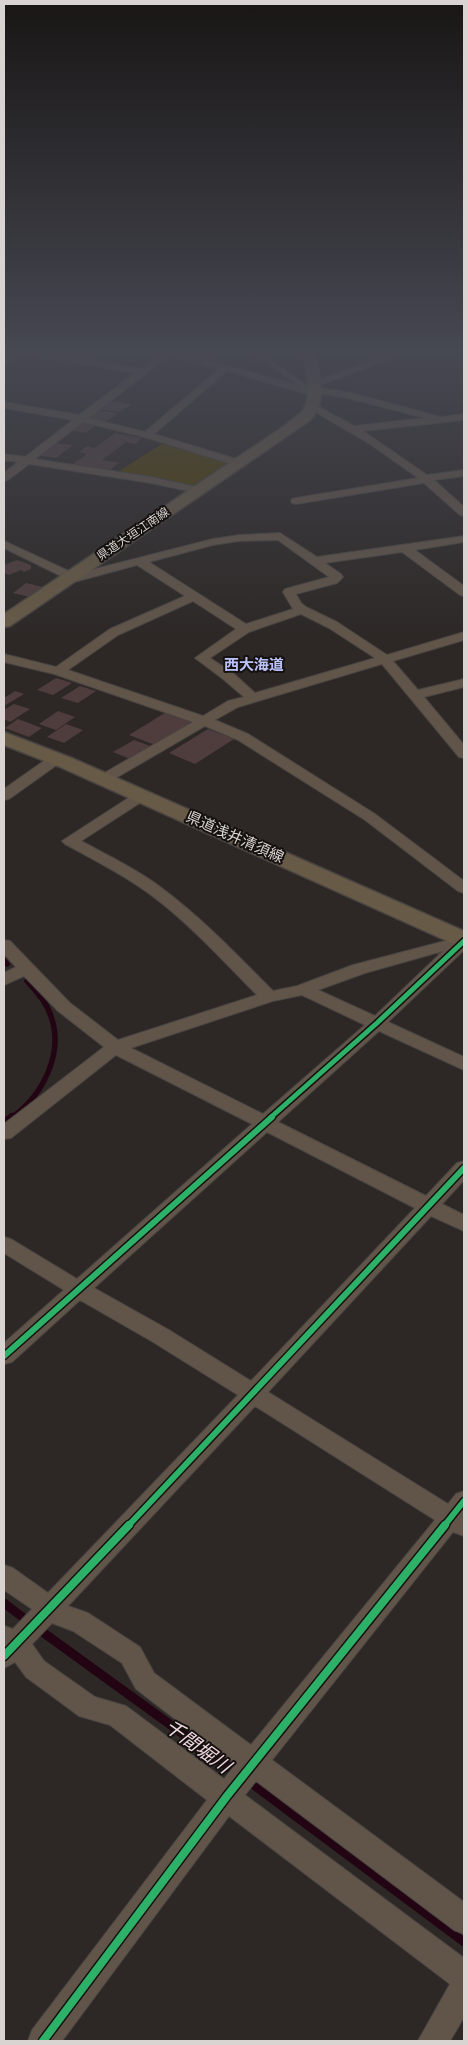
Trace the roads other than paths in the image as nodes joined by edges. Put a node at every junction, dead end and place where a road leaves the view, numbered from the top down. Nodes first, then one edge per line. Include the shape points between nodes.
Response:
1 (38, 447) edge
2 (188, 447) edge
3 (262, 447) edge
4 (384, 447) edge
5 (4, 457) edge
6 (22, 460) junction
7 (239, 463) junction
8 (464, 472) edge
9 (4, 478) edge
10 (426, 478) junction
11 (198, 490) junction
12 (296, 501) dead end
13 (464, 513) edge
14 (464, 539) edge
15 (4, 544) edge
16 (405, 548) junction
17 (315, 561) junction
18 (140, 562) junction
19 (67, 579) junction
20 (464, 592) edge
21 (193, 597) junction
22 (302, 610) junction
23 (4, 622) edge
24 (245, 629) junction
25 (464, 636) edge
26 (4, 658) edge
27 (385, 658) junction
28 (58, 671) junction
29 (464, 682) edge
30 (416, 695) junction
31 (253, 698) junction
32 (204, 721) junction
33 (4, 738) edge
34 (464, 754) edge
35 (56, 759) junction
36 (104, 779) junction
37 (4, 796) edge
38 (141, 796) junction
39 (464, 888) edge
40 (464, 941) edge
41 (4, 945) edge
42 (26, 968) junction
43 (4, 980) edge
44 (303, 989) junction
45 (269, 997) junction
46 (376, 1023) junction
47 (115, 1047) junction
48 (464, 1064) edge
49 (263, 1123) junction
50 (4, 1134) edge
51 (464, 1168) edge
52 (429, 1206) junction
53 (464, 1224) edge
54 (4, 1244) edge
55 (78, 1289) junction
56 (4, 1356) edge
57 (254, 1393) junction
58 (460, 1515) edge
59 (4, 1576) edge
60 (45, 1610) junction
61 (11, 1643) edge
62 (251, 1765) junction
63 (229, 1793) junction
64 (464, 1920) edge
65 (464, 1976) edge
66 (464, 1989) edge
67 (42, 2041) edge
68 (433, 2041) edge

1 - 6 street
2 - 7 street
3 - 7 main road, 県道大垣江南線
4 - 10 street
5 - 6 street
6 - 9 street
6 - 11 street
7 - 11 main road, 県道大垣江南線
8 - 10 street
10 - 12 street via 418,482
10 - 13 street
11 - 19 main road, 県道大垣江南線
14 - 16 street
15 - 19 street
16 - 17 street
16 - 20 street
17 - 18 street via 280,536 213,542
17 - 22 street via 337,577 289,592
18 - 19 street
18 - 21 street
19 - 23 main road, 県道大垣江南線
21 - 24 street
21 - 28 street via 114,632
22 - 24 street
22 - 27 street via 333,625
24 - 31 street via 200,658
25 - 27 street
26 - 28 street
27 - 30 street
27 - 31 street
28 - 32 street
29 - 30 street
30 - 34 street
31 - 32 street via 233,704
32 - 36 street
32 - 39 street via 243,737 370,818
33 - 35 main road, 県道浅井清須線
35 - 36 main road, 県道浅井清須線
35 - 37 street
36 - 38 main road, 県道浅井清須線
38 - 40 main road, 県道浅井清須線
38 - 45 street via 70,841 118,866 157,892 226,953
40 - 44 street via 359,969
40 - 46 street
41 - 42 street
42 - 43 street
42 - 47 street via 64,1007
44 - 45 street
44 - 46 street
45 - 47 street
46 - 48 street
46 - 49 street
47 - 49 street
47 - 50 street
49 - 52 street
49 - 55 street
51 - 52 street
52 - 53 street
52 - 57 street
54 - 55 street
55 - 56 street
55 - 57 street
57 - 58 street
57 - 60 street
58 - 62 street
59 - 60 street
60 - 61 street
60 - 62 street via 79,1621 131,1655 145,1681
61 - 63 street via 27,1656 35,1670 88,1707 117,1715
62 - 63 street
62 - 64 street
63 - 65 street
63 - 67 street
66 - 68 street

